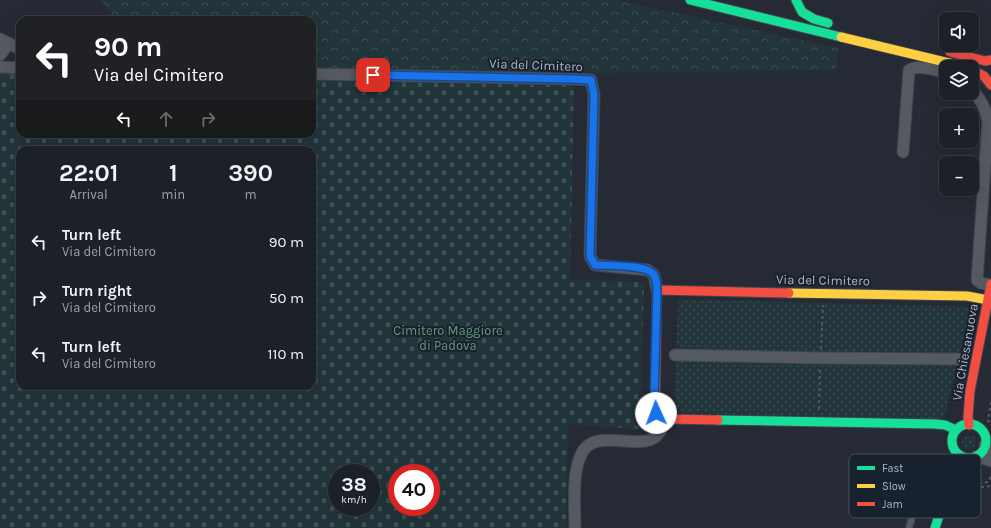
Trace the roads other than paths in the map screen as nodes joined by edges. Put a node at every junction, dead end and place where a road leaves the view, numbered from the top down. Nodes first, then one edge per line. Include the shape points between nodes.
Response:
1 (690, 0) edge
2 (796, 0) edge
3 (837, 25) dead end
4 (4, 41) edge
5 (16, 47) edge
6 (937, 49) dead end
7 (0, 55) edge
8 (939, 60) edge
9 (991, 60) edge
10 (0, 67) edge
11 (16, 68) edge
12 (939, 72) edge
13 (316, 74) edge
14 (979, 74) edge
15 (991, 84) edge
16 (979, 99) edge
17 (903, 152) dead end
18 (991, 285) edge
19 (657, 290) junction
20 (988, 300) junction
21 (675, 355) dead end
22 (958, 359) dead end
23 (665, 419) junction
24 (969, 425) junction
25 (956, 430) junction
26 (988, 449) edge
27 (959, 454) edge
28 (979, 454) edge
29 (981, 457) edge
30 (991, 461) edge
31 (912, 518) edge
32 (938, 518) edge
33 (575, 528) edge
34 (909, 528) edge
35 (935, 528) edge

1 - 8 main road
2 - 3 main road via 802,12 814,19
4 - 5 street
4 - 7 street
6 - 9 main road via 985,61
10 - 11 street
12 - 17 street via 917,68 909,70
13 - 19 street, Via del Cimitero via 591,80 594,95 590,256 595,265 648,270 654,275
14 - 15 main road
16 - 18 street via 988,121 977,280
18 - 20 main road, Via Chiesanuova
19 - 20 main road, Via del Cimitero via 967,296
19 - 23 main road, Via del Cimitero via 654,404 656,413
20 - 24 main road, Via Chiesanuova via 970,391
21 - 22 street
23 - 25 main road via 935,424
23 - 33 street via 659,434 647,441 597,441 587,446 580,456 576,469
24 - 25 main road
24 - 26 main road via 982,431
25 - 27 main road via 952,440 954,450
26 - 28 main road
29 - 30 street
31 - 34 lane
32 - 35 main road

